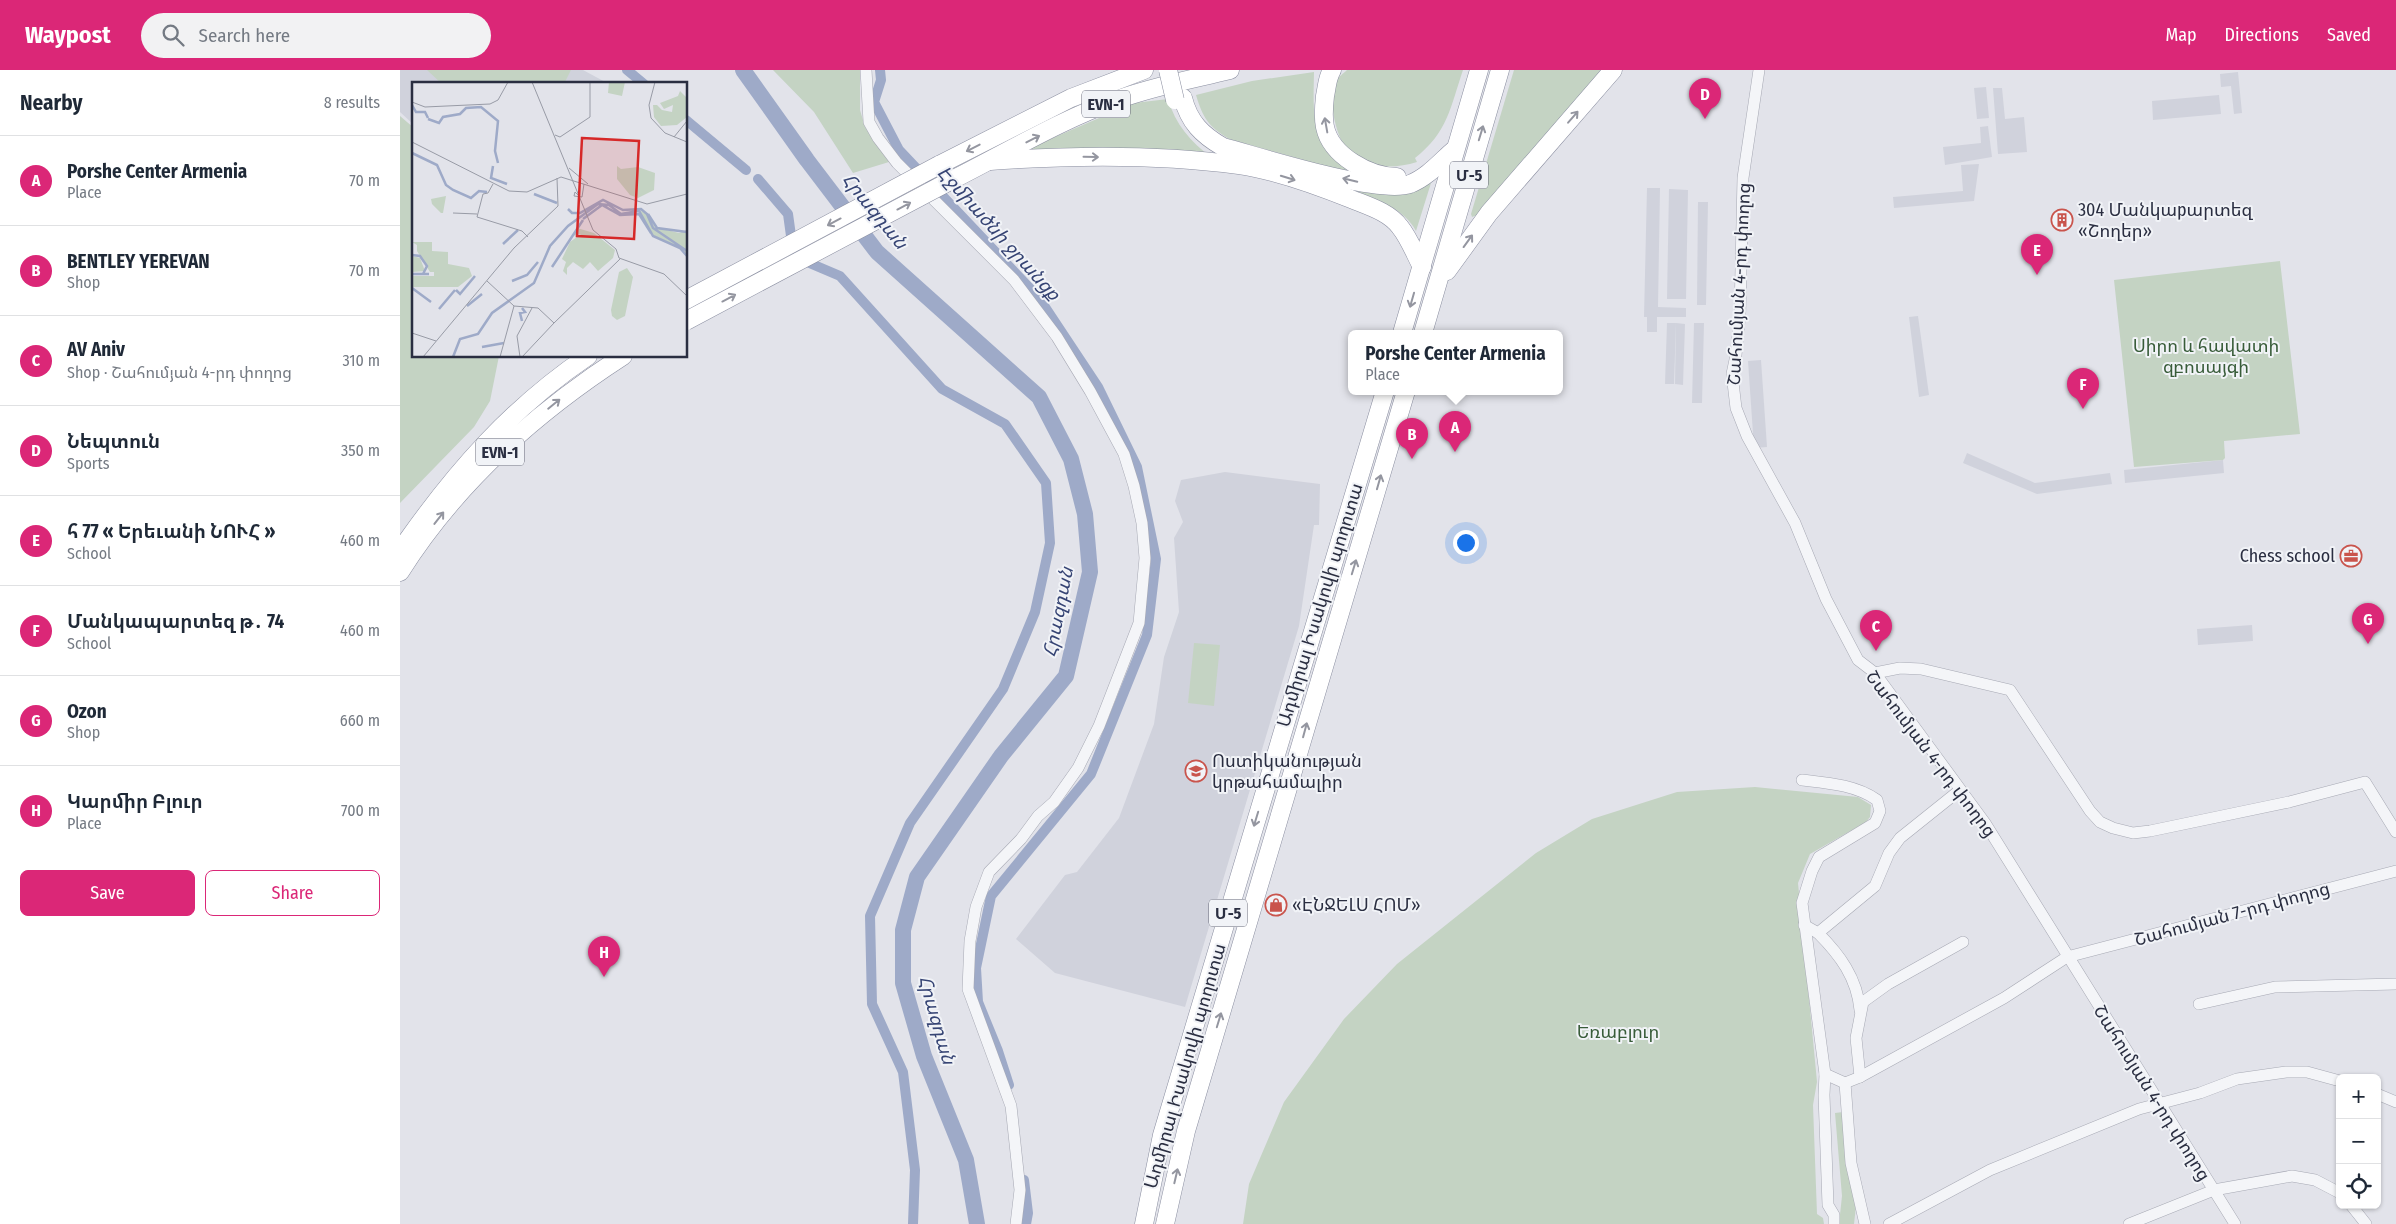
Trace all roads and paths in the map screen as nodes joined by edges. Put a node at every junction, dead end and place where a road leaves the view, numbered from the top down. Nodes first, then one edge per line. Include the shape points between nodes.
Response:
1 (866, 70) edge
2 (1144, 70) edge
3 (1168, 70) edge
4 (1176, 70) edge
5 (1230, 70) edge
6 (1332, 70) edge
7 (1479, 70) edge
8 (1500, 70) edge
9 (1613, 70) edge
10 (1759, 70) edge
11 (1179, 99) junction
12 (1457, 142) junction
13 (990, 161) junction
14 (1240, 165) junction
15 (1422, 267) junction
16 (1440, 281) junction
17 (688, 299) edge
18 (688, 320) edge
19 (1403, 330) edge
20 (1424, 330) edge
21 (585, 358) edge
22 (620, 358) edge
23 (1384, 395) edge
24 (1405, 395) edge
25 (400, 550) edge
26 (400, 572) edge
27 (1875, 673) junction
28 (1802, 780) dead end
29 (1960, 790) junction
30 (2396, 832) edge
31 (2396, 871) edge
32 (1804, 925) junction
33 (1818, 932) junction
34 (1963, 942) dead end
35 (2067, 957) junction
36 (2396, 984) edge
37 (2199, 1004) dead end
38 (1860, 1010) junction
39 (1825, 1074) junction
40 (1860, 1077) junction
41 (2336, 1081) edge
42 (1845, 1083) junction
43 (2381, 1096) edge
44 (2396, 1102) edge
45 (2158, 1104) junction
46 (2214, 1190) junction
47 (2336, 1191) edge
48 (2354, 1209) edge
49 (1016, 1224) edge
50 (1144, 1224) edge
51 (1165, 1224) edge
52 (1834, 1224) edge
53 (1865, 1224) edge
54 (1889, 1224) edge
55 (2129, 1224) edge
56 (2234, 1224) edge
57 (2366, 1224) edge

1 - 49 street via 869,122 897,163 1008,274 1057,337 1124,454 1142,523 1145,558 1139,623 1099,726 1078,768 1054,802 990,872 976,907 970,941 968,989 1011,1106 1020,1190
2 -> 17 highway, EVN-1, bridge via 1071,98
3 - 11 highway, bridge
4 - 11 highway
13 -> 5 highway, EVN-1 via 1119,99
12 -> 6 highway via 1428,164 1398,177 1377,174 1354,164 1334,145 1325,128 1324,104 1328,76
7 - 12 highway, Մ-5
16 -> 8 highway, Մ-5
16 -> 9 highway via 1488,213
10 - 27 street, Շահումյան 4-րդ փողոց via 1744,178 1740,314 1732,374 1736,408 1747,436 1795,523 1826,599 1858,660
12 -> 11 highway via 1419,180 1407,185 1372,185 1223,147 1195,125
11 - 14 highway via 1179,112 1192,133
12 - 15 highway, Մ-5
13 -> 14 highway via 1048,157
18 -> 13 highway, EVN-1, bridge
14 -> 15 highway via 1328,190 1386,214 1400,226
15 -> 19 highway, Մ-5
16 - 20 highway, Մ-5
21 - 25 highway, EVN-1 via 532,398 489,438
26 -> 22 highway, EVN-1 via 470,481 550,407
23 -> 50 highway, Ադմիրալ Իսակովի պողոտա / Մ-5 via 1162,1134
51 -> 24 highway, Ադմիրալ Իսակովի պողոտա / Մ-5 via 1188,1125
27 - 29 street, Շահումյան 4-րդ փողոց
27 - 30 street via 1900,668 1921,669 2010,690 2090,811 2100,822 2113,828 2134,833 2175,827 2365,782
28 - 32 street via 1839,784 1868,793 1877,800 1880,811 1875,822 1819,857 1804,892
29 - 33 street via 1900,838 1889,853 1876,886
29 - 35 street, Շահումյան 4-րդ փողոց
31 - 35 street, Շահումյան 7-րդ փողոց
32 - 33 street
32 - 39 street
33 - 38 street via 1844,963
34 - 38 street via 1888,984 1863,1002
35 - 40 street, Շահումյան 7-րդ փողոց via 2004,998
35 - 45 street, Շահումյան 4-րդ փողոց
36 - 37 street via 2275,987
38 - 40 street via 1856,1038
39 - 42 street
39 - 52 street via 1828,1206 1834,1215
40 - 42 street, Շահումյան 7-րդ փողոց
41 - 45 street via 2307,1072 2286,1072 2237,1079
42 - 53 street via 1852,1163
43 - 44 street
45 - 46 street, Շահումյան 4-րդ փողոց
45 - 54 street via 1990,1170
46 - 47 street via 2292,1176 2315,1180
46 - 55 street
46 - 56 street, Շահումյան 4-րդ փողոց
48 - 57 street

